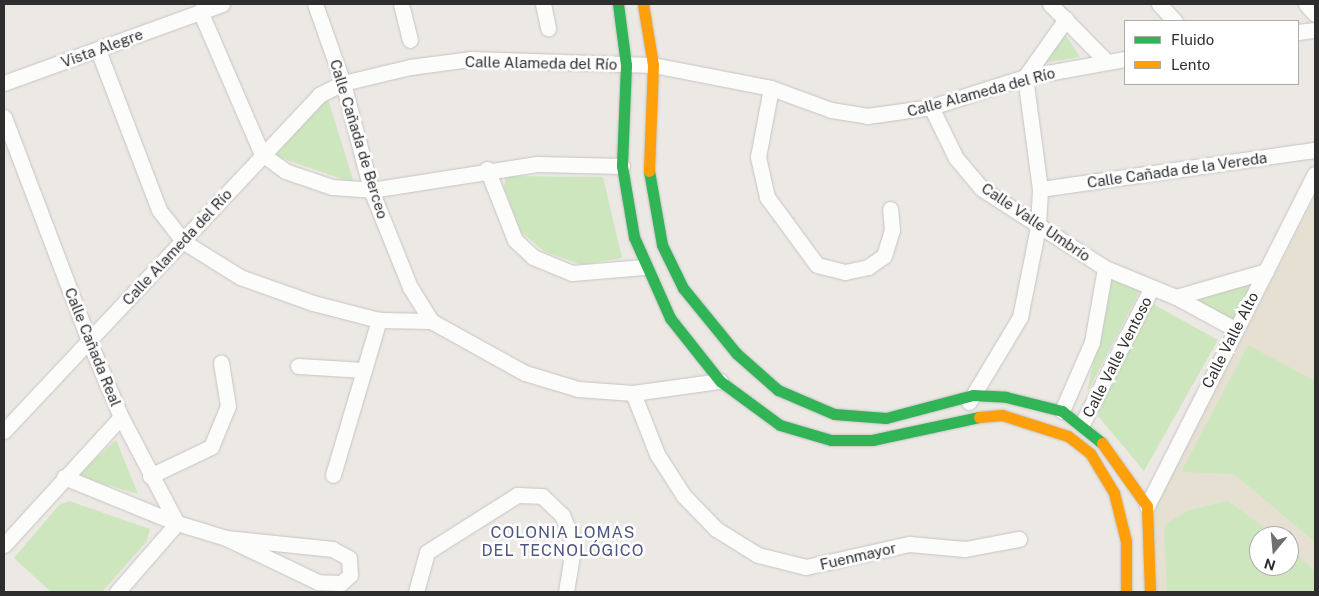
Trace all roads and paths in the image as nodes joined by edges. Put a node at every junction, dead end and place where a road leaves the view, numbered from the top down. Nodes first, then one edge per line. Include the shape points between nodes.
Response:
1 (222, 4) edge
2 (315, 4) edge
3 (401, 4) edge
4 (543, 4) edge
5 (618, 4) edge
6 (643, 4) edge
7 (1050, 4) edge
8 (1159, 4) edge
9 (1306, 4) edge
10 (201, 7) edge
11 (1315, 14) edge
12 (1066, 20) junction
13 (1174, 20) edge
14 (548, 28) dead end
15 (1315, 30) edge
16 (1299, 32) edge
17 (410, 40) dead end
18 (98, 50) junction
19 (1124, 59) edge
20 (1107, 62) junction
21 (626, 65) junction
22 (653, 65) junction
23 (1025, 77) junction
24 (4, 83) edge
25 (343, 83) junction
26 (771, 88) junction
27 (931, 107) junction
28 (4, 116) edge
29 (1315, 150) edge
30 (262, 154) junction
31 (622, 166) junction
32 (487, 168) junction
33 (1315, 174) edge
34 (1040, 189) junction
35 (371, 190) junction
36 (890, 209) dead end
37 (1038, 227) junction
38 (184, 242) junction
39 (644, 267) junction
40 (1105, 268) junction
41 (1266, 271) junction
42 (1152, 290) junction
43 (1176, 297) junction
44 (379, 320) junction
45 (431, 321) junction
46 (1236, 329) junction
47 (89, 341) junction
48 (221, 363) dead end
49 (298, 366) dead end
50 (364, 370) junction
51 (720, 381) junction
52 (633, 393) junction
53 (972, 395) junction
54 (1062, 412) junction
55 (121, 417) junction
56 (960, 419) junction
57 (1082, 424) junction
58 (4, 432) edge
59 (333, 475) dead end
60 (64, 476) junction
61 (150, 476) junction
62 (1146, 506) junction
63 (177, 523) junction
64 (226, 538) junction
65 (1019, 539) dead end
66 (4, 545) edge
67 (117, 592) edge
68 (416, 592) edge
69 (566, 592) edge
70 (1126, 592) edge
71 (1150, 592) edge

1 - 10 street
2 - 25 street, Calle Cañada de Berceo
3 - 17 street
4 - 14 street
5 - 21 street
6 - 22 street
7 - 12 street
8 - 13 street
9 - 11 street
10 - 18 street, Vista Alegre
10 - 30 street
12 - 20 street
12 - 23 street
15 - 16 street
18 - 24 street, Vista Alegre
18 - 38 street via 159,210
19 - 20 street, Calle Alameda del Río
20 - 23 street, Calle Alameda del Río
21 - 22 street, Calle Alameda del Río
21 - 25 street, Calle Alameda del Río via 471,59 410,67
21 - 31 street
22 - 26 street, Calle Alameda del Río
22 - 53 street via 649,172 662,245 683,288 736,353 778,390 834,414 886,418
23 - 27 street, Calle Alameda del Río
23 - 34 street
25 - 30 street, Calle Alameda del Río via 319,95
25 - 35 street, Calle Cañada de Berceo
26 - 27 street, Calle Alameda del Río via 832,110 867,116
26 - 36 street via 758,157 767,197 818,265 845,272 868,267 884,256 892,230
27 - 37 street, Calle Valle Umbrío via 956,158 982,189
28 - 47 street, Calle Cañada Real
29 - 34 street, Calle Cañada de la Vereda
30 - 35 street via 285,171 332,187
30 - 38 street, Calle Alameda del Río
31 - 32 street via 537,164
31 - 39 street
32 - 35 street
32 - 39 street via 515,240 533,257 553,269 572,273
33 - 41 street, Calle Valle Alto
34 - 37 street
35 - 45 street, Calle Cañada de Berceo via 410,288
37 - 40 street, Calle Valle Umbrío
37 - 53 street via 1020,317
38 - 44 street via 240,276
38 - 47 street, Calle Alameda del Río
39 - 51 street via 670,318
40 - 42 street, Calle Valle Umbrío
40 - 54 street, Calle Valle Ventoso via 1092,342
41 - 43 street
41 - 46 street, Calle Valle Alto
42 - 43 street, Calle Valle Umbrío
42 - 57 street, Calle Valle Ventoso
43 - 46 street, Calle Valle Umbrío
44 - 45 street
44 - 50 street
45 - 52 street, Calle Cañada de Berceo via 525,373 578,389
46 - 62 street, Calle Valle Alto
47 - 55 street, Calle Cañada Real
47 - 58 street, Calle Alameda del Río
48 - 61 street via 228,406 211,447
49 - 50 street
50 - 59 street
51 - 52 street, Calle Cañada de Berceo
51 - 56 street via 780,425 832,440 882,438
52 - 65 street, Fuenmayor via 657,454 684,496 716,529 758,555 806,567 909,544 965,549
53 - 54 street via 1014,399
53 - 56 street
54 - 57 street
55 - 60 street
55 - 61 street, Calle Cañada Real
56 - 70 street via 1002,415 1039,424 1068,436 1090,454 1114,493 1126,541
57 - 62 street via 1105,446
60 - 63 street
60 - 66 street
61 - 63 street, Calle Cañada Real
62 - 71 street
63 - 64 street
63 - 67 street
64 - 64 street via 332,549 349,558 350,575 341,583 318,582
68 - 69 street via 427,552 517,495 542,496 562,515 574,543

